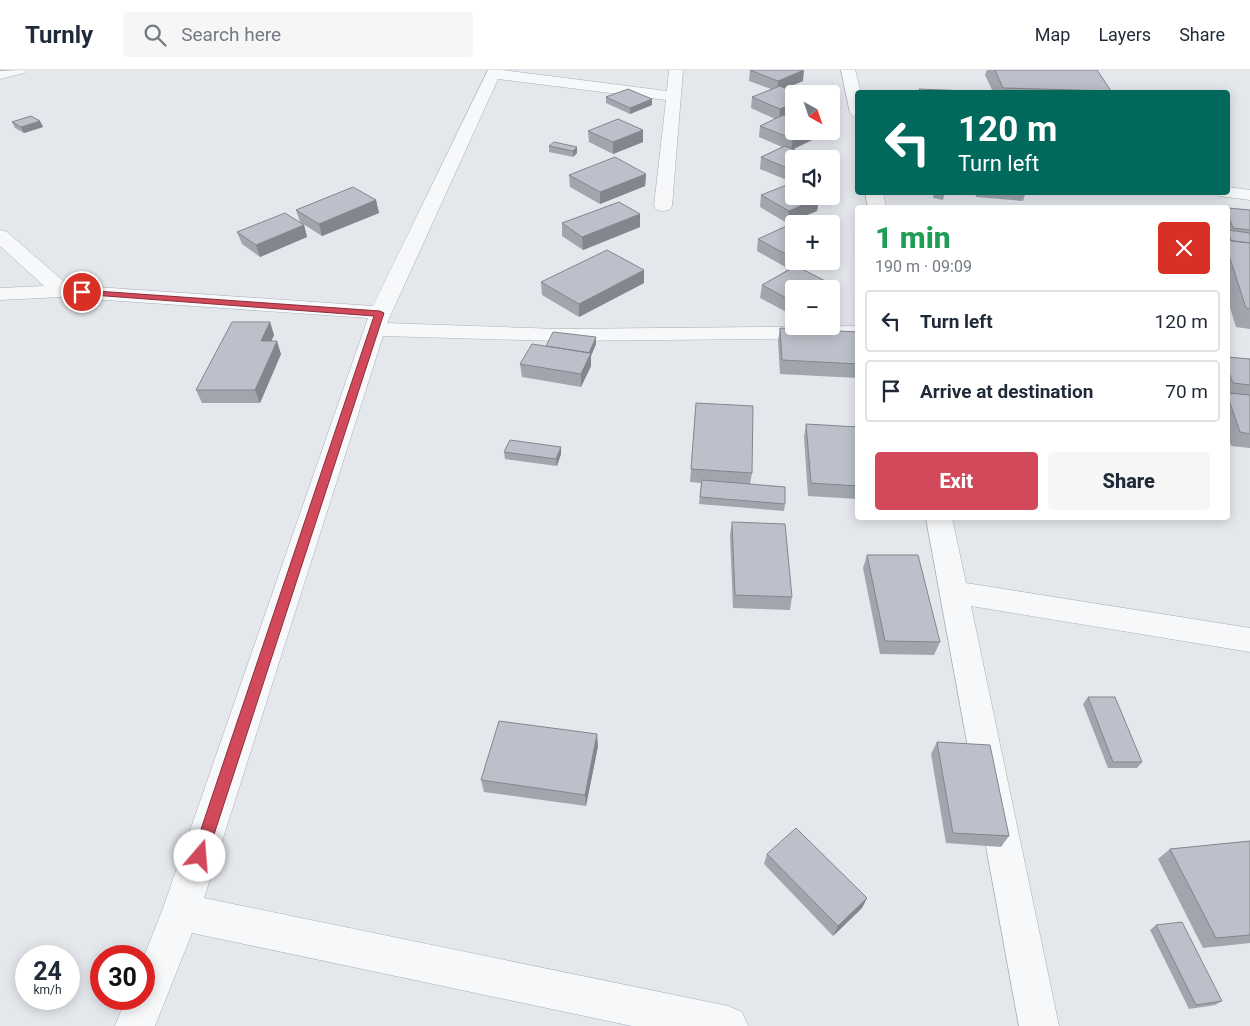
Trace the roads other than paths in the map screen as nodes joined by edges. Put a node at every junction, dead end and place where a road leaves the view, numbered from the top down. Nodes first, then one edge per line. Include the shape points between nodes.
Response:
1 (19, 70) edge
2 (676, 70) edge
3 (848, 70) edge
4 (495, 72) edge
5 (0, 75) edge
6 (673, 96) junction
7 (855, 100) edge
8 (1230, 193) edge
9 (1250, 195) edge
10 (663, 206) dead end
11 (0, 236) edge
12 (62, 291) junction
13 (0, 294) edge
14 (377, 321) junction
15 (855, 332) edge
16 (939, 520) edge
17 (954, 592) junction
18 (1250, 640) edge
19 (181, 912) junction
20 (135, 1026) edge
21 (728, 1026) edge
22 (1039, 1026) edge

1 - 5 street
2 - 6 street
3 - 7 street
4 - 6 street
4 - 14 street
6 - 10 street
8 - 9 street
11 - 12 street
12 - 13 street
12 - 14 street
14 - 15 street via 558,335
14 - 19 street
16 - 17 street
17 - 18 street
17 - 22 street
19 - 20 street
19 - 21 street

